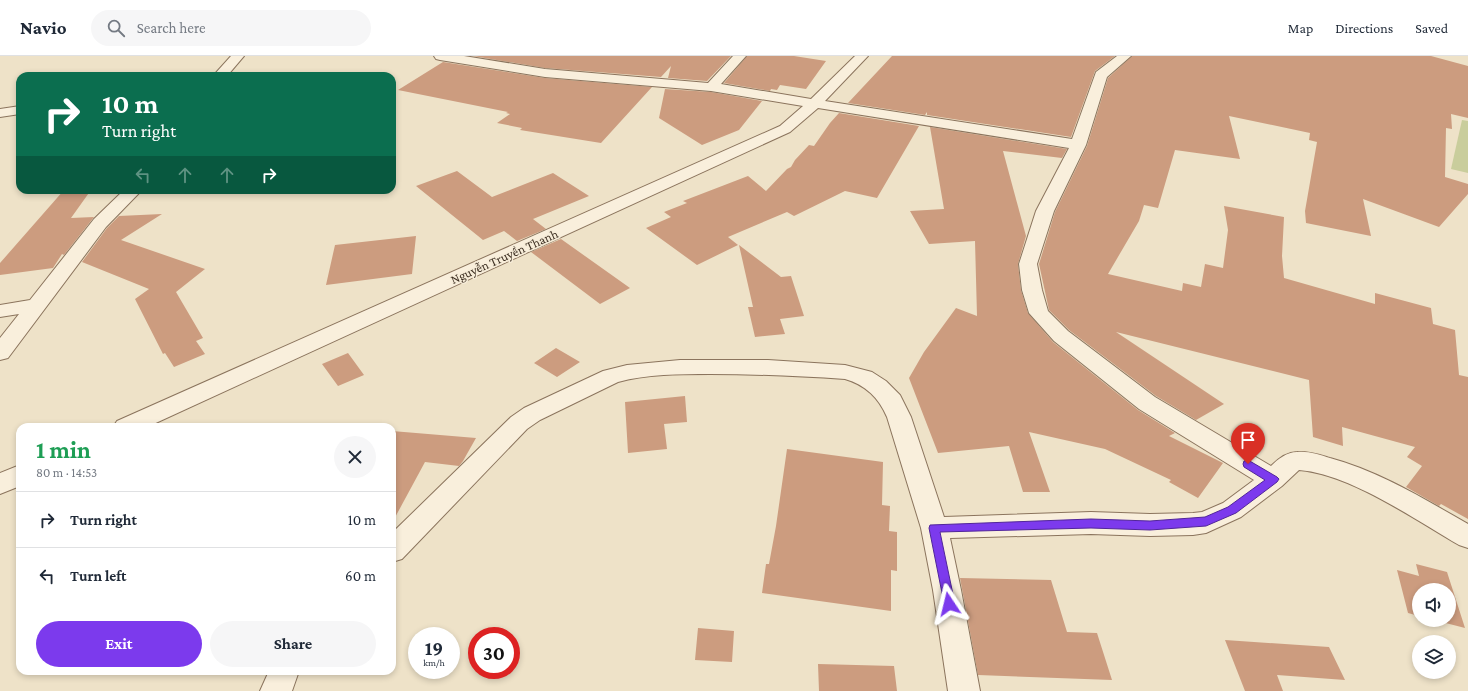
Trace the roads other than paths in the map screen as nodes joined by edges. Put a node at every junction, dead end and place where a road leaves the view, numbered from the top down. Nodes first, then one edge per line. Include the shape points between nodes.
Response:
1 (238, 56) edge
2 (440, 56) edge
3 (740, 56) edge
4 (862, 56) edge
5 (1124, 56) edge
6 (224, 72) edge
7 (711, 87) junction
8 (814, 104) junction
9 (16, 111) edge
10 (0, 113) edge
11 (1078, 145) junction
12 (130, 194) edge
13 (36, 305) junction
14 (0, 311) edge
15 (0, 353) edge
16 (134, 423) edge
17 (16, 477) edge
18 (1273, 479) junction
19 (0, 484) edge
20 (934, 528) junction
21 (1468, 537) edge
22 (396, 547) edge
23 (282, 675) edge
24 (276, 691) edge
25 (964, 691) edge

1 - 6 street
2 - 7 street via 545,73
3 - 7 street
4 - 8 street, Nguyễn Truyền Thanh
5 - 11 street via 1101,75
7 - 8 street
8 - 11 street
8 - 16 street, Nguyễn Truyền Thanh via 785,129
9 - 10 street
11 - 18 street via 1045,211 1028,264 1039,313 1061,336 1146,403
12 - 13 street via 100,223
13 - 14 street
13 - 15 street
17 - 19 street
18 - 20 street via 1232,510 1193,524 1091,523
18 - 21 street via 1291,463 1298,461 1328,466 1402,500
20 - 22 street via 892,401 878,386 864,377 845,372 768,367 680,367 611,376 532,414 518,423
20 - 25 street
23 - 24 street

